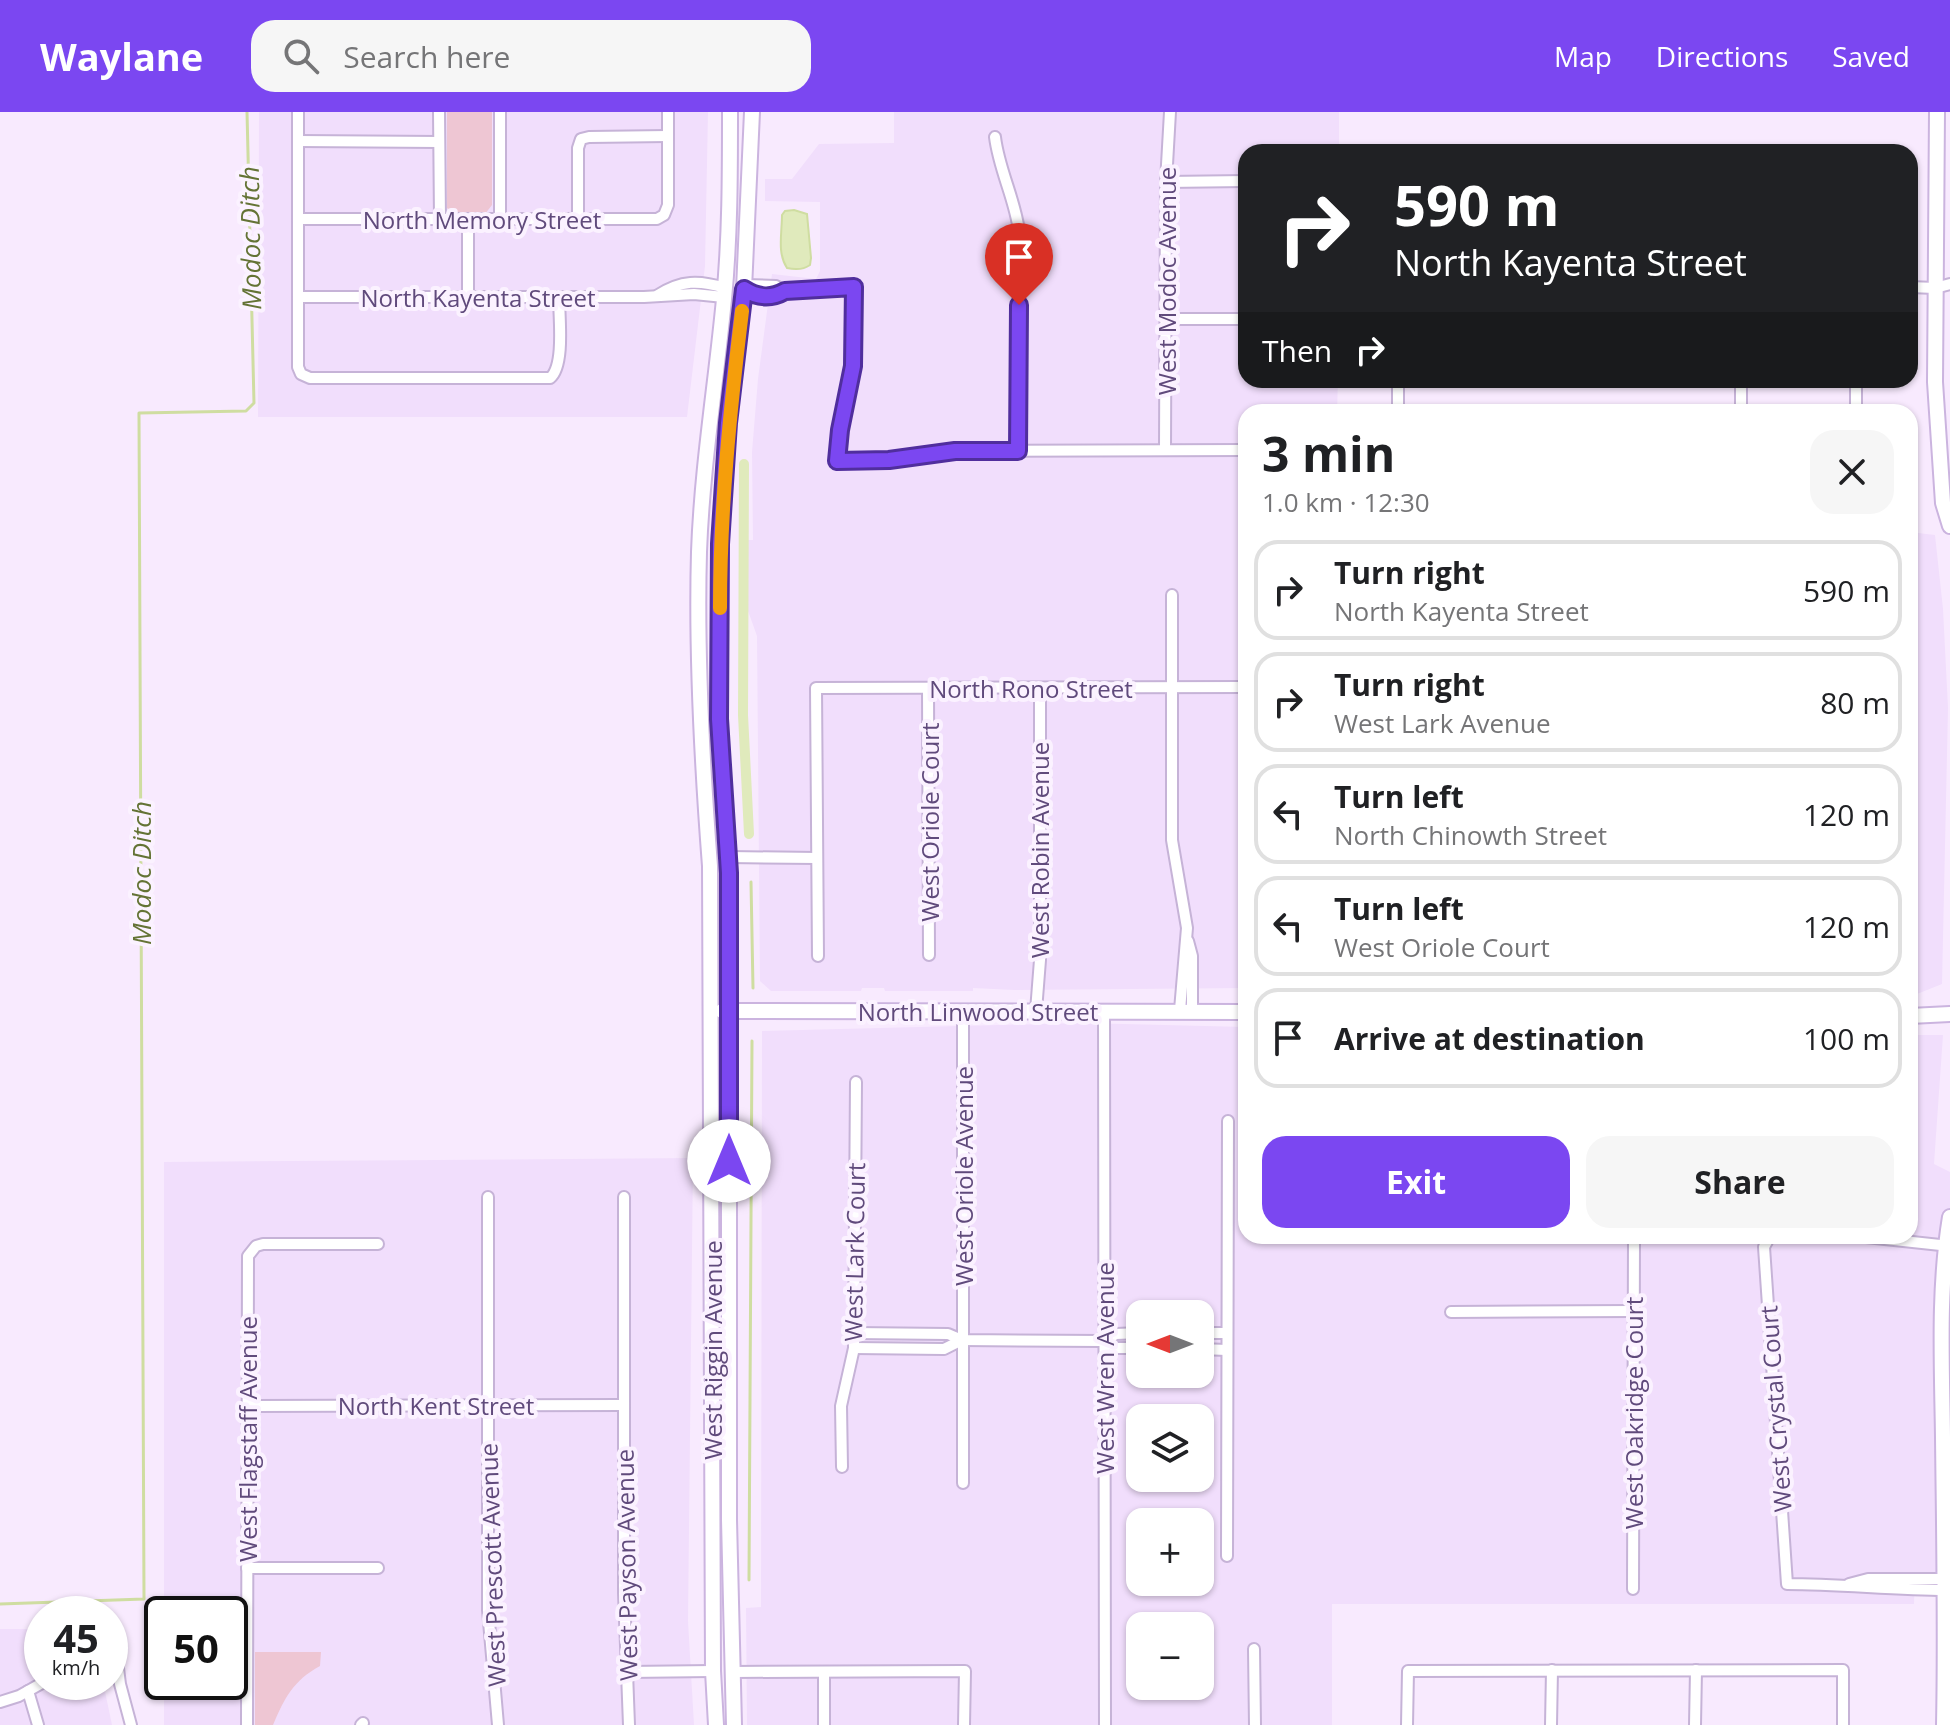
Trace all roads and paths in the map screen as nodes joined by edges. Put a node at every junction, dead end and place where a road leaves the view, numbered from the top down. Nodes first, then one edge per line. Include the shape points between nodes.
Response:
1 (298, 112) edge
2 (439, 112) edge
3 (500, 112) edge
4 (668, 112) edge
5 (730, 112) edge
6 (752, 112) edge
7 (1170, 112) edge
8 (1937, 112) edge
9 (668, 136) junction
10 (995, 137) dead end
11 (298, 141) junction
12 (439, 142) junction
13 (730, 162) junction
14 (1238, 181) edge
15 (1166, 182) junction
16 (298, 219) junction
17 (440, 219) junction
18 (500, 219) junction
19 (468, 220) junction
20 (578, 220) junction
21 (744, 287) junction
22 (1918, 287) edge
23 (1945, 288) edge
24 (725, 292) junction
25 (299, 297) junction
26 (468, 297) junction
27 (559, 297) junction
28 (1166, 319) junction
29 (1238, 319) edge
30 (728, 423) junction
31 (1165, 450) junction
32 (1238, 450) edge
33 (1018, 451) junction
34 (1950, 526) edge
35 (1172, 595) dead end
36 (1172, 687) junction
37 (1238, 687) edge
38 (928, 688) junction
39 (1040, 688) junction
40 (729, 857) junction
41 (817, 858) junction
42 (929, 955) dead end
43 (818, 956) dead end
44 (1104, 1010) junction
45 (1186, 1010) junction
46 (711, 1011) junction
47 (963, 1011) junction
48 (1036, 1011) junction
49 (729, 1012) junction
50 (1238, 1012) edge
51 (1950, 1014) edge
52 (1918, 1016) edge
53 (856, 1082) dead end
54 (1228, 1121) dead end
55 (488, 1197) dead end
56 (624, 1197) dead end
57 (1950, 1217) edge
58 (1918, 1243) edge
59 (378, 1244) dead end
60 (1634, 1244) edge
61 (1766, 1244) edge
62 (1948, 1246) edge
63 (1634, 1311) junction
64 (1451, 1312) dead end
65 (854, 1333) junction
66 (1214, 1333) edge
67 (1227, 1333) junction
68 (1126, 1334) edge
69 (962, 1340) junction
70 (1103, 1341) junction
71 (854, 1348) junction
72 (1126, 1348) edge
73 (1214, 1350) edge
74 (1227, 1350) junction
75 (488, 1405) junction
76 (624, 1405) junction
77 (247, 1406) junction
78 (842, 1467) dead end
79 (963, 1483) dead end
80 (712, 1537) junction
81 (1227, 1556) dead end
82 (247, 1568) junction
83 (378, 1568) dead end
84 (1946, 1584) junction
85 (1633, 1589) dead end
86 (1254, 1649) dead end
87 (1552, 1670) junction
88 (1696, 1670) junction
89 (713, 1671) junction
90 (628, 1672) junction
91 (733, 1672) junction
92 (824, 1672) junction
93 (24, 1693) edge
94 (31, 1700) edge
95 (124, 1700) edge
96 (0, 1702) edge
97 (38, 1725) edge
98 (131, 1725) edge
99 (247, 1725) edge
100 (498, 1725) edge
101 (629, 1725) edge
102 (716, 1725) edge
103 (725, 1725) edge
104 (734, 1725) edge
105 (824, 1725) edge
106 (964, 1725) edge
107 (1105, 1725) edge
108 (1255, 1725) edge
109 (1407, 1725) edge
110 (1551, 1725) edge
111 (1695, 1725) edge
112 (1843, 1725) edge
113 (1944, 1725) edge

1 - 11 street
2 - 12 street
3 - 18 street
4 - 9 street
5 - 13 main road, West Riggin Avenue
6 - 21 main road, West Riggin Avenue
7 - 15 street, West Modoc Avenue
8 - 23 main road
9 - 20 street, North Memory Street via 664,215
9 - 20 street via 581,139
10 - 33 street via 1019,231
11 - 12 street
11 - 16 street
12 - 17 street
13 - 21 main road via 738,189 736,275
13 - 24 main road, West Riggin Avenue
14 - 15 street
15 - 28 street, West Modoc Avenue
16 - 17 street, North Memory Street
16 - 25 street
17 - 19 street, North Memory Street
18 - 19 street, North Memory Street
18 - 20 street, North Memory Street
19 - 26 street
21 - 30 main road, West Riggin Avenue
21 - 33 street via 754,296 775,297 785,291 854,287 853,366 837,461
22 - 23 street
23 - 34 main road via 1937,431
24 - 27 street, North Kayenta Street via 683,288 657,296
24 - 30 main road via 730,296 723,395
24 - 46 main road, West Riggin Avenue via 699,552
25 - 26 street, North Kayenta Street
25 - 27 street via 298,367 310,378 545,378 555,375 559,364
26 - 27 street, North Kayenta Street
28 - 29 street
28 - 31 street, West Modoc Avenue
30 - 40 main road, West Riggin Avenue via 720,544 719,719
31 - 32 street
31 - 33 street
35 - 36 street
36 - 37 street, North Rono Street
36 - 39 street, North Rono Street
36 - 45 street via 1173,846 1192,956
38 - 39 street, North Rono Street
38 - 41 street, North Rono Street via 816,688
38 - 42 street, West Oriole Court
39 - 48 street, West Robin Avenue
40 - 41 street
40 - 49 main road, West Riggin Avenue
41 - 43 street
44 - 45 main road, North Linwood Street
44 - 48 main road, North Linwood Street
44 - 70 street, West Wren Avenue
45 - 50 main road, North Linwood Street
46 - 49 main road, North Linwood Street
46 - 80 main road, West Riggin Avenue
47 - 48 main road, North Linwood Street
47 - 49 main road, North Linwood Street
47 - 69 street, West Oriole Avenue
49 - 91 main road, West Riggin Avenue
51 - 52 main road
53 - 65 street, West Lark Court
54 - 67 street
55 - 75 street, West Prescott Avenue
56 - 76 street, West Payson Avenue
57 - 62 main road
58 - 62 street
59 - 77 street, West Flagstaff Avenue via 263,1244 251,1250
60 - 63 street, West Oakridge Court
61 - 84 street, West Crystal Court via 1787,1584 1867,1589
62 - 84 main road via 1942,1354
63 - 64 street
63 - 85 street, West Oakridge Court
65 - 69 street via 948,1334
65 - 71 street, West Lark Court
66 - 67 street
67 - 74 street
68 - 70 street
69 - 70 street
69 - 71 street via 944,1349
69 - 79 street
70 - 72 street
70 - 107 street, West Wren Avenue
71 - 78 street, West Lark Court via 841,1406
73 - 74 street
74 - 81 street
75 - 76 street, North Kent Street
75 - 77 street, North Kent Street
75 - 100 street, West Prescott Avenue via 489,1619
76 - 90 street, West Payson Avenue
77 - 82 street, West Flagstaff Avenue
80 - 89 main road, West Riggin Avenue
80 - 91 main road via 719,1553 722,1655
82 - 83 street
82 - 99 street, West Flagstaff Avenue
84 - 113 main road
86 - 108 street
87 - 88 street
87 - 109 street via 1408,1671
87 - 110 street
88 - 111 street
88 - 112 street via 1843,1670
89 - 90 street
89 - 102 main road, West Riggin Avenue
89 - 103 main road via 722,1682
90 - 101 street, West Payson Avenue
91 - 92 street
91 - 104 main road, West Riggin Avenue
92 - 105 street
92 - 106 street via 965,1671
93 - 96 street
94 - 97 street
95 - 98 street

